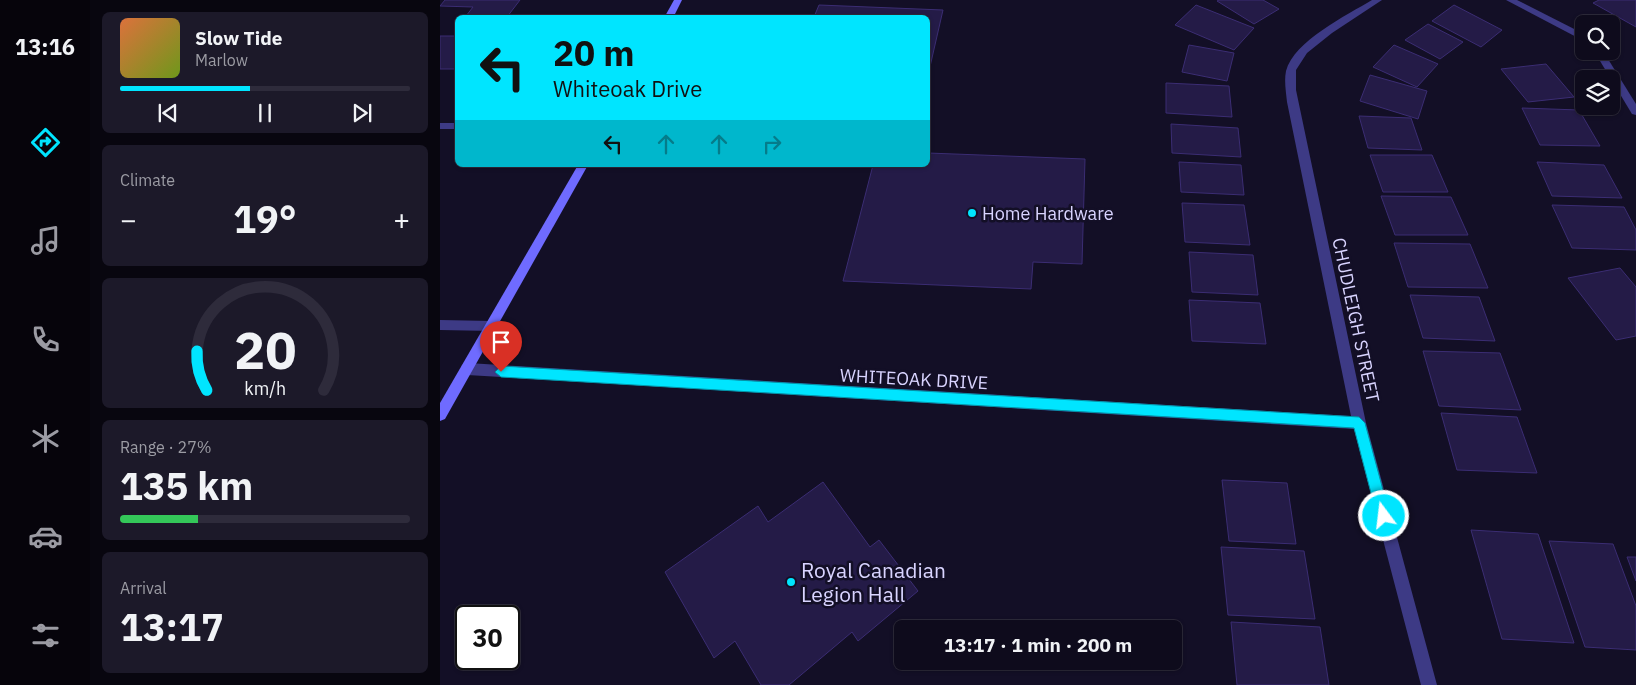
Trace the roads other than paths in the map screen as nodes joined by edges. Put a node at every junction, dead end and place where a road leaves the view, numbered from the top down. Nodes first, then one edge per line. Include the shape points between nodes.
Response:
1 (678, 0) edge
2 (1378, 0) edge
3 (1510, 0) edge
4 (670, 15) edge
5 (1575, 33) edge
6 (1604, 60) edge
7 (1636, 112) edge
8 (440, 126) edge
9 (455, 126) edge
10 (583, 167) edge
11 (440, 326) edge
12 (492, 326) junction
13 (467, 369) junction
14 (440, 415) edge
15 (1359, 423) junction
16 (1428, 685) edge

1 - 4 main road
2 - 15 street, CHUDLEIGH STREET via 1325,32 1291,69 1292,102
3 - 5 street
6 - 7 street
8 - 9 street
10 - 12 main road
11 - 12 street
12 - 13 main road
13 - 14 main road
13 - 15 street, WHITEOAK DRIVE
15 - 16 street, CHUDLEIGH STREET

